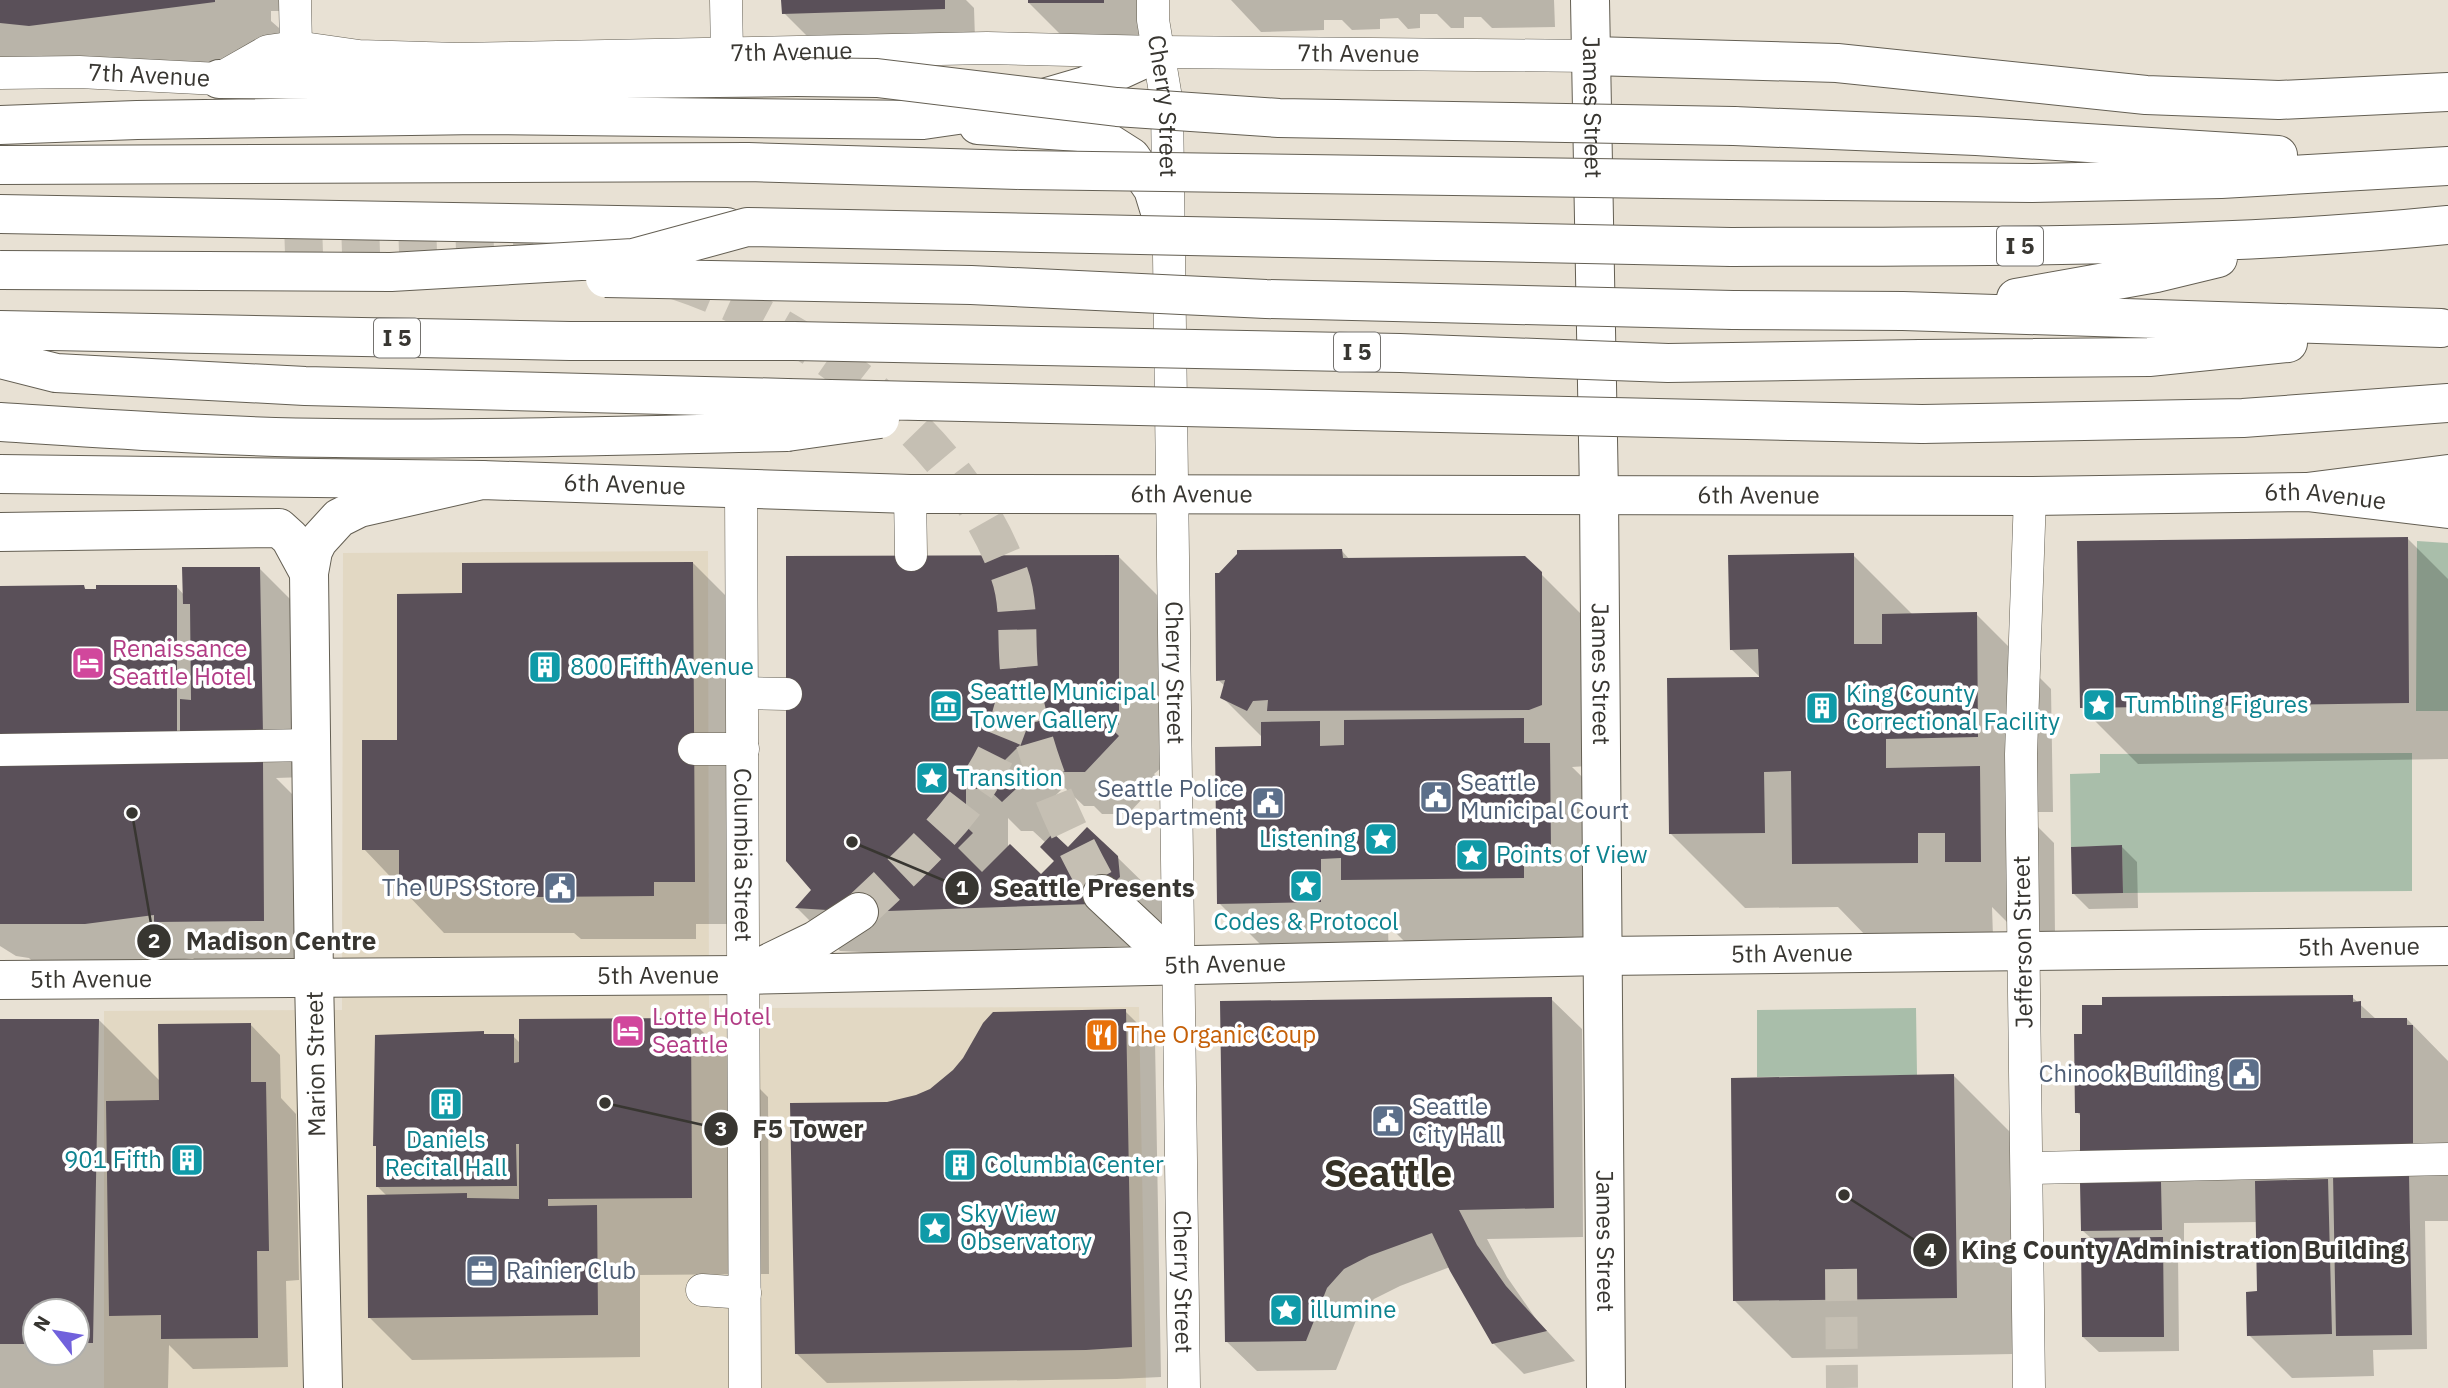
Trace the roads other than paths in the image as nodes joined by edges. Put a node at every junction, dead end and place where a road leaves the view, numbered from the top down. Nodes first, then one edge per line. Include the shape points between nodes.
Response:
1 (295, 0) edge
2 (726, 0) edge
3 (1153, 0) edge
4 (1590, 0) edge
5 (296, 47) junction
6 (1159, 52) junction
7 (727, 54) junction
8 (1592, 56) junction
9 (0, 73) edge
10 (219, 79) junction
11 (2448, 92) edge
12 (923, 120) junction
13 (0, 125) edge
14 (0, 165) edge
15 (2448, 166) edge
16 (0, 214) edge
17 (2448, 225) edge
18 (747, 227) junction
19 (2309, 237) junction
20 (1168, 238) junction
21 (0, 270) edge
22 (534, 276) tunnel mouth
23 (1903, 311) junction
24 (2444, 328) edge
25 (0, 330) edge
26 (0, 359) edge
27 (2448, 403) edge
28 (787, 415) junction
29 (0, 422) edge
30 (0, 474) edge
31 (2448, 474) edge
32 (482, 480) junction
33 (741, 487) junction
34 (2307, 492) junction
35 (910, 494) junction
36 (1173, 494) junction
37 (1599, 494) junction
38 (2030, 496) junction
39 (2448, 509) edge
40 (0, 531) edge
41 (911, 555) dead end
42 (309, 573) junction
43 (743, 693) junction
44 (786, 694) dead end
45 (312, 744) junction
46 (694, 749) dead end
47 (0, 750) edge
48 (743, 750) junction
49 (1102, 894) tunnel mouth
50 (859, 912) tunnel mouth
51 (2448, 946) edge
52 (2022, 952) junction
53 (1602, 956) junction
54 (1180, 967) junction
55 (744, 975) junction
56 (314, 978) junction
57 (0, 980) edge
58 (2448, 1159) edge
59 (2027, 1168) junction
60 (702, 1290) dead end
61 (745, 1293) junction
62 (323, 1388) edge
63 (745, 1388) edge
64 (1184, 1388) edge
65 (1606, 1388) edge
66 (2029, 1388) edge

1 - 5 street
2 - 7 street
3 - 6 street, Cherry Street
4 - 8 main road, James Street
5 - 7 street, 7th Avenue via 458,59
5 - 10 street, 7th Avenue via 268,51
6 - 7 street, 7th Avenue via 987,48
6 - 8 street, 7th Avenue
6 - 12 main road via 1085,86 1013,107
6 - 20 street, Cherry Street via 1167,104
8 - 11 main road via 1837,63 2146,95 2279,100
8 - 37 main road, James Street
9 - 10 street, 7th Avenue
10 - 15 main road, bridge via 877,78 1117,107 1279,118 1734,126 1976,136
12 - 13 main road via 480,115
12 - 20 main road via 1079,132 1109,143 1131,157 1153,189
14 - 15 main road, bridge via 748,162 1021,170 2032,183 2221,179
16 - 18 main road, I 5, bridge
17 - 19 main road, I 5
18 - 19 main road, I 5, bridge via 1731,247 2137,244
18 - 21 main road, bridge via 634,258 404,271
19 - 23 main road via 2156,273 2014,299
20 - 36 street, Cherry Street
22 - 23 main road, bridge via 971,285 1266,299
23 - 24 main road
24 - 25 main road, I 5, bridge via 2150,357 1668,363 794,341
26 - 28 main road, I 5 via 56,373
27 - 28 main road, I 5, bridge via 2243,418 1922,424 1007,403
28 - 29 main road via 446,439 222,435
30 - 32 main road
31 - 34 main road
32 - 33 main road, 6th Avenue
32 - 42 main road, 6th Avenue via 359,509 339,518 318,541
33 - 35 main road, 6th Avenue
33 - 43 street, Columbia Street
34 - 38 main road, 6th Avenue
34 - 39 main road, 6th Avenue
35 - 36 main road, 6th Avenue
35 - 41 street
36 - 37 main road, 6th Avenue
36 - 54 street, Cherry Street
37 - 38 main road, 6th Avenue
37 - 53 main road, James Street
38 - 52 street, Jefferson Street via 2021,754
40 - 42 main road via 279,528 290,538
42 - 45 main road, Marion Street
43 - 44 street
43 - 48 street, Columbia Street
45 - 47 street
45 - 56 main road, Marion Street
46 - 48 street
48 - 55 street, Columbia Street
49 - 54 main road
50 - 55 main road via 816,940
51 - 52 main road, 5th Avenue
52 - 53 main road, 5th Avenue
52 - 59 street, Jefferson Street
53 - 54 main road, 5th Avenue
53 - 65 main road, James Street
54 - 55 main road, 5th Avenue
54 - 64 street, Cherry Street
55 - 56 main road, 5th Avenue
55 - 61 street, Columbia Street
56 - 57 main road, 5th Avenue
56 - 62 main road, Marion Street
58 - 59 street
59 - 66 street, Jefferson Street
60 - 61 street
61 - 63 street, Columbia Street

